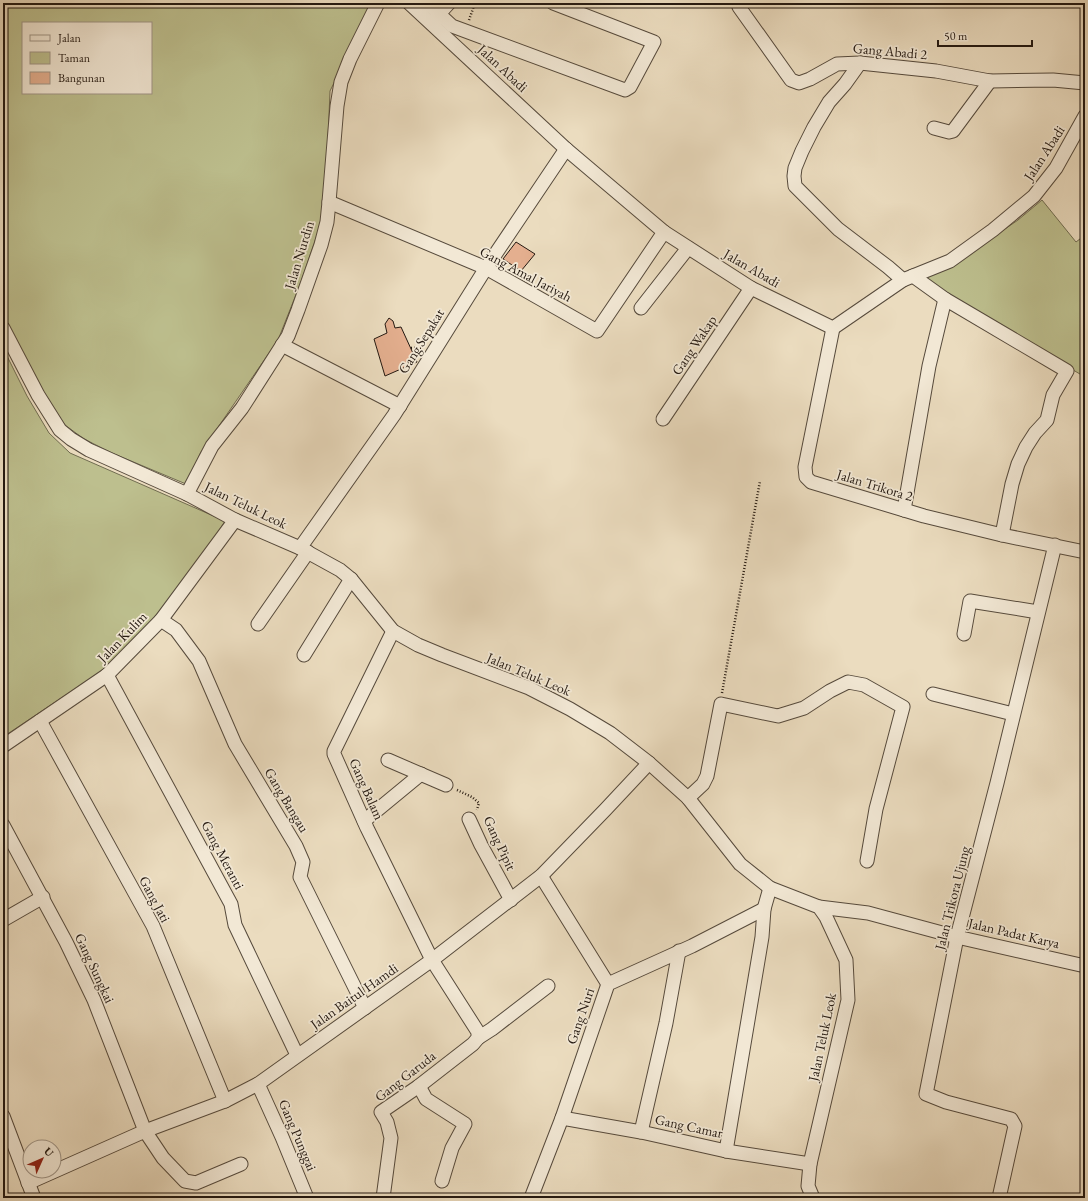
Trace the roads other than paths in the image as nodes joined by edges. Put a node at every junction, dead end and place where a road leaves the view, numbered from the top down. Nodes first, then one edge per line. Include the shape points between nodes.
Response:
1 (378, 3) edge
2 (409, 3) edge
3 (427, 3) edge
4 (449, 3) edge
5 (553, 3) edge
6 (741, 3) edge
7 (436, 20) junction
8 (860, 63) junction
9 (990, 81) junction
10 (1085, 83) edge
11 (1085, 116) edge
12 (934, 128) dead end
13 (566, 149) junction
14 (330, 202) junction
15 (664, 232) junction
16 (688, 248) junction
17 (486, 268) junction
18 (908, 278) junction
19 (751, 288) junction
20 (945, 299) junction
21 (641, 308) dead end
22 (3, 328) edge
23 (833, 328) junction
24 (282, 345) junction
25 (400, 406) junction
26 (663, 419) dead end
27 (187, 494) junction
28 (904, 510) junction
29 (235, 520) junction
30 (1002, 535) junction
31 (1055, 545) junction
32 (304, 550) junction
33 (1085, 552) edge
34 (351, 580) junction
35 (1038, 612) junction
36 (161, 620) junction
37 (258, 624) dead end
38 (393, 631) junction
39 (964, 634) dead end
40 (304, 655) dead end
41 (107, 675) junction
42 (933, 694) dead end
43 (1013, 714) junction
44 (40, 721) junction
45 (3, 746) edge
46 (388, 760) dead end
47 (650, 763) junction
48 (421, 774) junction
49 (446, 785) road end
50 (688, 798) junction
51 (469, 819) road end
52 (364, 821) junction
53 (3, 825) edge
54 (867, 860) dead end
55 (541, 876) junction
56 (770, 888) junction
57 (43, 898) junction
58 (511, 900) junction
59 (819, 907) junction
60 (764, 909) junction
61 (3, 920) edge
62 (957, 937) junction
63 (679, 951) junction
64 (432, 960) junction
65 (1084, 963) edge
66 (608, 984) junction
67 (548, 986) dead end
68 (365, 1008) junction
69 (478, 1038) junction
70 (297, 1055) junction
71 (258, 1084) junction
72 (419, 1086) junction
73 (225, 1101) junction
74 (3, 1116) edge
75 (562, 1118) junction
76 (145, 1131) junction
77 (641, 1132) junction
78 (726, 1151) junction
79 (241, 1164) dead end
80 (810, 1164) junction
81 (442, 1181) dead end
82 (28, 1182) junction
83 (808, 1194) edge
84 (34, 1198) edge
85 (307, 1198) edge
86 (383, 1198) edge
87 (531, 1198) edge
88 (999, 1198) edge

1 - 14 street, Jalan Nurdin via 350,58 341,82
2 - 7 street, Jalan Abadi
3 - 7 street
4 - 7 street
5 - 7 street via 654,42 630,87 625,90
6 - 8 street, Gang Abadi 2 via 739,8 791,80 799,83 837,64
7 - 13 street, Jalan Abadi
8 - 9 street, Gang Abadi 2 via 936,71
8 - 18 street via 829,102 814,127 795,168 795,186 838,229 888,267
9 - 10 street, Gang Abadi 2 via 1052,80
9 - 12 street via 953,131
11 - 18 street, Jalan Abadi via 1056,168 1034,196 950,261
13 - 15 street, Jalan Abadi
13 - 17 street, Gang Sepakat
14 - 17 street, Gang Amal Jariyah
14 - 24 street, Jalan Nurdin via 321,245 288,336
15 - 16 street, Jalan Abadi
15 - 17 street, Gang Amal Jariyah via 597,331
16 - 19 street, Jalan Abadi
16 - 21 street
17 - 25 street, Gang Sepakat
18 - 20 street
18 - 23 street, Jalan Abadi
19 - 23 street, Jalan Abadi
19 - 26 street, Gang Wakap
20 - 28 street via 929,366
20 - 30 street via 1067,371 1053,395 1047,420 1035,433 1018,464
22 - 27 street, Jalan Teluk Leok via 38,395 60,430 89,450
23 - 28 street, Jalan Trikora 2 via 805,467 806,477 811,482
24 - 25 street
24 - 27 street, Jalan Nurdin via 242,408 212,446
25 - 32 street, Gang Sepakat
27 - 29 street, Jalan Teluk Leok
28 - 30 street, Jalan Trikora 2
29 - 32 street, Jalan Teluk Leok
29 - 36 street, Jalan Kulim
30 - 31 street, Jalan Trikora 2
31 - 33 street, Jalan Trikora 2
31 - 35 street, Jalan Trikora Ujung
32 - 34 street, Jalan Teluk Leok via 340,570
32 - 37 street, Gang Sepakat
34 - 38 street, Jalan Teluk Leok
34 - 40 street
35 - 39 street via 970,601
35 - 43 street, Jalan Trikora Ujung
36 - 41 street, Jalan Kulim
36 - 68 street, Gang Bangau via 176,630 198,661 235,744 296,846 303,862 300,876
38 - 47 street, Jalan Teluk Leok via 442,655 530,688 610,733
38 - 52 street, Gang Balam via 334,751
41 - 44 street, Jalan Kulim
41 - 70 street, Gang Meranti via 231,904 234,925
42 - 43 street
43 - 62 street, Jalan Trikora Ujung
44 - 45 street, Jalan Kulim
44 - 73 street, Gang Jati via 152,926
46 - 48 street
47 - 50 street, Jalan Teluk Leok
47 - 55 street, Jalan Baitul Hamdi
48 - 49 street
48 - 52 street
50 - 54 street via 703,784 707,776 720,704 778,716 804,708 848,682 864,685 903,707 876,808
50 - 56 street, Jalan Teluk Leok via 740,864
51 - 58 street, Gang Pipit
52 - 64 street, Gang Balam
53 - 57 street, Gang Sungkai
55 - 58 street, Jalan Baitul Hamdi
55 - 66 street
56 - 59 street, Jalan Teluk Leok
56 - 60 street
57 - 61 street
57 - 76 street, Gang Sungkai via 94,1000
58 - 64 street, Jalan Baitul Hamdi
59 - 62 street, Jalan Padat Karya via 868,914
59 - 80 street, Jalan Teluk Leok via 846,960 848,1000
60 - 63 street, Gang Nuri
60 - 78 street via 762,937
62 - 65 street, Jalan Padat Karya
62 - 88 street, Jalan Trikora Ujung via 926,1094 946,1102 1011,1119 1015,1126
63 - 66 street, Gang Nuri
63 - 77 street via 666,1023
64 - 68 street, Jalan Baitul Hamdi
64 - 69 street via 478,1032
66 - 75 street, Gang Nuri
67 - 69 street, Gang Garuda
68 - 70 street, Jalan Baitul Hamdi
69 - 72 street, Gang Garuda
70 - 71 street, Jalan Baitul Hamdi
71 - 73 street, Jalan Baitul Hamdi
71 - 85 street, Gang Punggai
72 - 81 street via 426,1099 465,1124 452,1148
72 - 86 street, Gang Garuda via 381,1112 387,1122 391,1138
73 - 76 street, Jalan Baitul Hamdi
74 - 82 street
75 - 77 street, Gang Camar
75 - 87 street, Gang Nuri
76 - 79 street, Gang Sungkai via 163,1158 185,1181 196,1183
76 - 82 street, Jalan Baitul Hamdi
77 - 78 street, Gang Camar
78 - 80 street, Gang Camar
80 - 83 street, Jalan Teluk Leok
82 - 84 street

